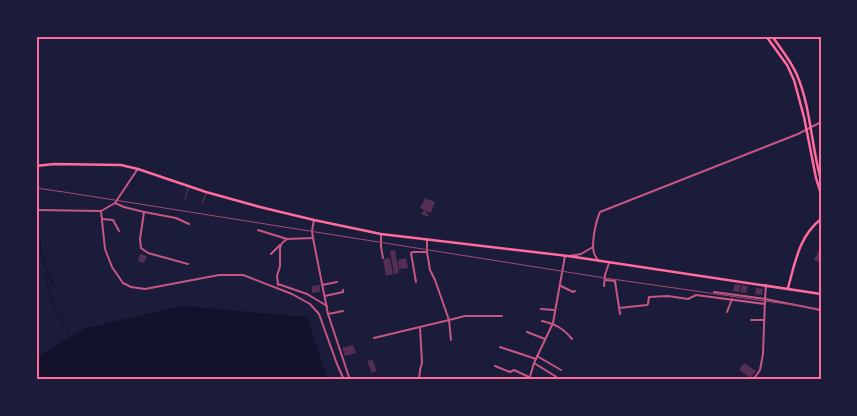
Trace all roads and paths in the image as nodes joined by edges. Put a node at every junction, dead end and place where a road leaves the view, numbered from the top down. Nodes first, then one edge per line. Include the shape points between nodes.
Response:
1 (766, 36) edge
2 (772, 36) edge
3 (821, 122) edge
4 (811, 128) junction
5 (806, 130) junction
6 (36, 166) edge
7 (138, 169) junction
8 (821, 180) edge
9 (189, 187) junction
10 (206, 192) junction
11 (821, 194) edge
12 (185, 199) dead end
13 (115, 203) junction
14 (202, 204) dead end
15 (36, 210) edge
16 (101, 211) junction
17 (144, 212) junction
18 (821, 218) edge
19 (102, 219) junction
20 (314, 220) junction
21 (189, 224) dead end
22 (258, 230) dead end
23 (119, 231) dead end
24 (381, 234) junction
25 (313, 238) junction
26 (288, 239) junction
27 (427, 240) junction
28 (282, 243) junction
29 (593, 247) junction
30 (427, 252) junction
31 (271, 254) dead end
32 (567, 256) junction
33 (383, 258) dead end
34 (598, 261) junction
35 (610, 262) junction
36 (188, 264) dead end
37 (605, 280) junction
38 (337, 282) dead end
39 (416, 282) dead end
40 (278, 284) junction
41 (322, 285) junction
42 (766, 285) junction
43 (561, 286) junction
44 (604, 286) dead end
45 (276, 288) junction
46 (788, 288) junction
47 (343, 290) dead end
48 (575, 291) dead end
49 (714, 292) dead end
50 (821, 294) edge
51 (325, 296) junction
52 (732, 299) junction
53 (765, 299) junction
54 (765, 304) junction
55 (327, 306) junction
56 (619, 308) junction
57 (541, 309) dead end
58 (555, 310) junction
59 (821, 310) edge
60 (343, 311) dead end
61 (728, 312) dead end
62 (328, 314) junction
63 (620, 314) dead end
64 (502, 316) dead end
65 (449, 320) junction
66 (751, 320) dead end
67 (764, 320) junction
68 (542, 321) dead end
69 (553, 323) junction
70 (420, 327) junction
71 (527, 332) dead end
72 (374, 338) dead end
73 (546, 339) junction
74 (572, 339) dead end
75 (451, 340) dead end
76 (500, 346) dead end
77 (537, 358) junction
78 (534, 363) junction
79 (494, 366) dead end
80 (561, 370) dead end
81 (529, 378) edge
82 (344, 380) edge
83 (351, 380) edge
84 (419, 380) edge
85 (559, 380) edge
86 (753, 380) edge

1 - 5 highway via 791,72
2 - 4 highway via 798,76
3 - 4 street
4 - 5 street
4 - 8 highway
5 - 11 highway
5 - 29 street via 600,212
6 - 7 highway via 105,164
7 - 9 highway
7 - 13 street
9 - 10 highway
9 - 12 lane
10 - 14 lane
10 - 20 highway
13 - 16 street
13 - 17 street
15 - 16 street
16 - 19 street
17 - 21 street
17 - 36 street via 141,248
18 - 46 highway via 813,224 802,242
19 - 23 street via 112,220
19 - 45 street via 104,245 112,266 123,283 131,288 145,289 219,275 243,275
20 - 24 highway
20 - 25 street
22 - 26 street
24 - 27 highway
24 - 33 street
25 - 26 street
25 - 41 street
26 - 28 street
27 - 30 street
27 - 32 highway
28 - 31 street
28 - 40 street
29 - 32 street via 582,254
29 - 34 street
30 - 39 street via 411,254
30 - 65 street via 430,270
32 - 34 highway
32 - 43 street
34 - 35 highway
35 - 37 street
35 - 42 highway
37 - 44 street
37 - 56 street via 614,281
38 - 41 street
40 - 45 street
40 - 55 street via 307,294
41 - 51 street
42 - 46 highway
42 - 53 street
43 - 48 street
43 - 58 street
45 - 82 street via 317,310
46 - 50 highway
47 - 51 street
49 - 53 street
51 - 55 street
52 - 54 street
52 - 56 street via 696,295 688,298 654,296 649,298 647,305
52 - 61 street
53 - 54 street
53 - 59 street
54 - 67 street
55 - 62 street
56 - 63 street
57 - 58 street
58 - 69 street
60 - 62 street
62 - 83 street
64 - 65 street via 465,316
65 - 70 street
65 - 75 street
66 - 67 street
67 - 86 street via 762,367
68 - 69 street
69 - 73 street
69 - 74 street
70 - 72 street
70 - 84 street via 422,363
71 - 73 street
73 - 77 street
76 - 77 street
77 - 78 street
77 - 80 street
78 - 81 street
78 - 85 street
79 - 81 street via 510,372 514,370

